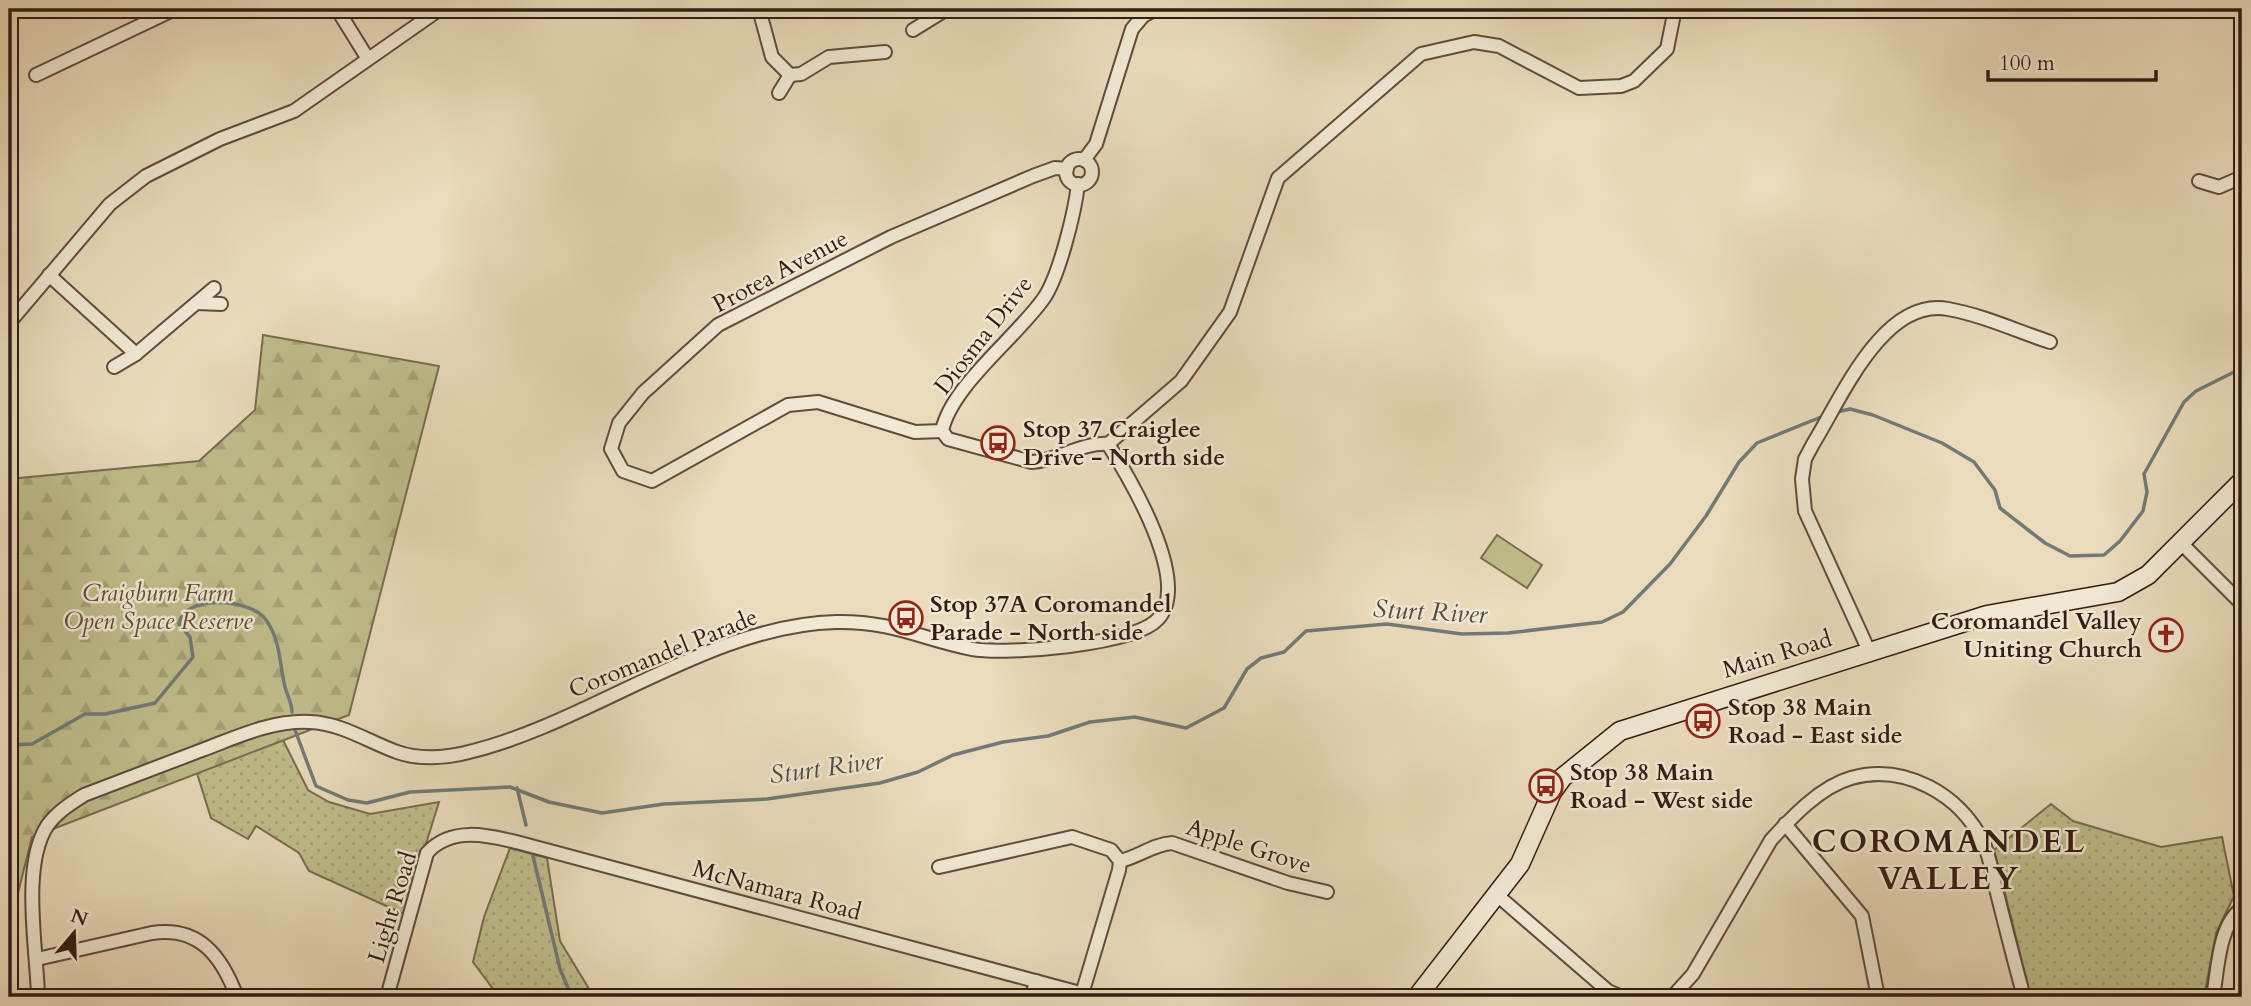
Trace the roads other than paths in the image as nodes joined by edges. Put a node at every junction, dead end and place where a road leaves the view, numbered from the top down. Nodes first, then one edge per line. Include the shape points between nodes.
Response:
1 (175, 9) edge
2 (337, 9) edge
3 (440, 9) edge
4 (759, 9) edge
5 (947, 9) edge
6 (1156, 9) edge
7 (1675, 9) edge
8 (913, 30) dead end
9 (885, 52) dead end
10 (44, 55) dead end
11 (368, 59) junction
12 (52, 68) junction
13 (36, 75) dead end
14 (790, 75) junction
15 (779, 93) dead end
16 (1084, 160) junction
17 (1067, 169) junction
18 (2242, 177) edge
19 (2199, 181) dead end
20 (1078, 184) junction
21 (49, 275) junction
22 (214, 288) dead end
23 (197, 303) junction
24 (221, 304) dead end
25 (9, 323) edge
26 (2050, 342) dead end
27 (136, 354) junction
28 (114, 367) dead end
29 (942, 431) junction
30 (1108, 444) junction
31 (2242, 481) edge
32 (2182, 544) junction
33 (2242, 604) edge
34 (1869, 651) junction
35 (1785, 824) junction
36 (448, 837) joint
37 (1120, 861) junction
38 (939, 867) dead end
39 (1327, 892) dead end
40 (1497, 895) junction
41 (2242, 908) edge
42 (37, 960) junction
43 (1036, 981) junction
44 (1089, 996) edge
45 (38, 997) edge
46 (237, 997) edge
47 (387, 997) edge
48 (1032, 997) edge
49 (1417, 997) edge
50 (1622, 997) edge
51 (1663, 997) edge
52 (1878, 997) edge
53 (2024, 997) edge
54 (2213, 997) edge

1 - 12 street
2 - 11 street
3 - 11 street
4 - 14 street via 772,57
5 - 8 street
6 - 16 street via 1132,29 1096,144
7 - 30 street via 1667,49 1634,81 1620,86 1579,88 1499,46 1474,42 1420,54 1278,178 1230,312 1181,381
9 - 14 street via 829,57 801,74
10 - 12 street
11 - 21 street via 294,111 220,139 146,176 110,204
12 - 13 street
14 - 15 street
16 - 17 street via 1072,162
16 - 20 street via 1092,173 1089,180
17 - 20 street via 1068,177
17 - 29 street, Protea Avenue via 1033,176 891,237 719,325 643,393 619,423 611,449 623,471 652,481 788,405 802,402 818,402 915,432
18 - 19 street via 2219,187
20 - 29 street, Diosma Drive via 1047,293 954,402
21 - 25 street
21 - 27 street
22 - 23 street
23 - 24 street
23 - 27 street
26 - 34 street via 1947,309 1907,314 1881,335 1836,405 1805,459 1801,497
27 - 28 street
29 - 30 street via 948,439 1032,462 1093,443
30 - 42 street, Coromandel Parade via 1126,474 1169,576 1170,589 1161,616 1150,628 1135,635 996,651 971,649 879,623 807,624 723,648 514,737 445,757 408,755 328,724 274,725 84,795 62,809 40,838 34,861
31 - 32 main road, Main Road
32 - 33 street
32 - 34 main road, Main Road via 2148,575 2118,592 1987,615
34 - 40 main road, Main Road via 1620,731 1563,777 1544,808 1529,847
35 - 51 street via 1771,839 1693,974 1674,995
35 - 52 street via 1862,916
35 - 53 street via 1826,790 1850,778 1888,774 1923,782 1948,799 1969,818 1984,844
36 - 43 street, McNamara Road via 488,835
36 - 47 street, Light Road via 427,853
37 - 38 street via 1111,850 1072,837
37 - 39 street, Apple Grove via 1172,843
37 - 44 street
40 - 49 main road, Main Road
40 - 50 street via 1608,991
41 - 54 street via 2224,937
42 - 45 street, Coromandel Parade
42 - 46 street via 152,933 184,934 214,952
43 - 44 street, McNamara Road
43 - 48 street

